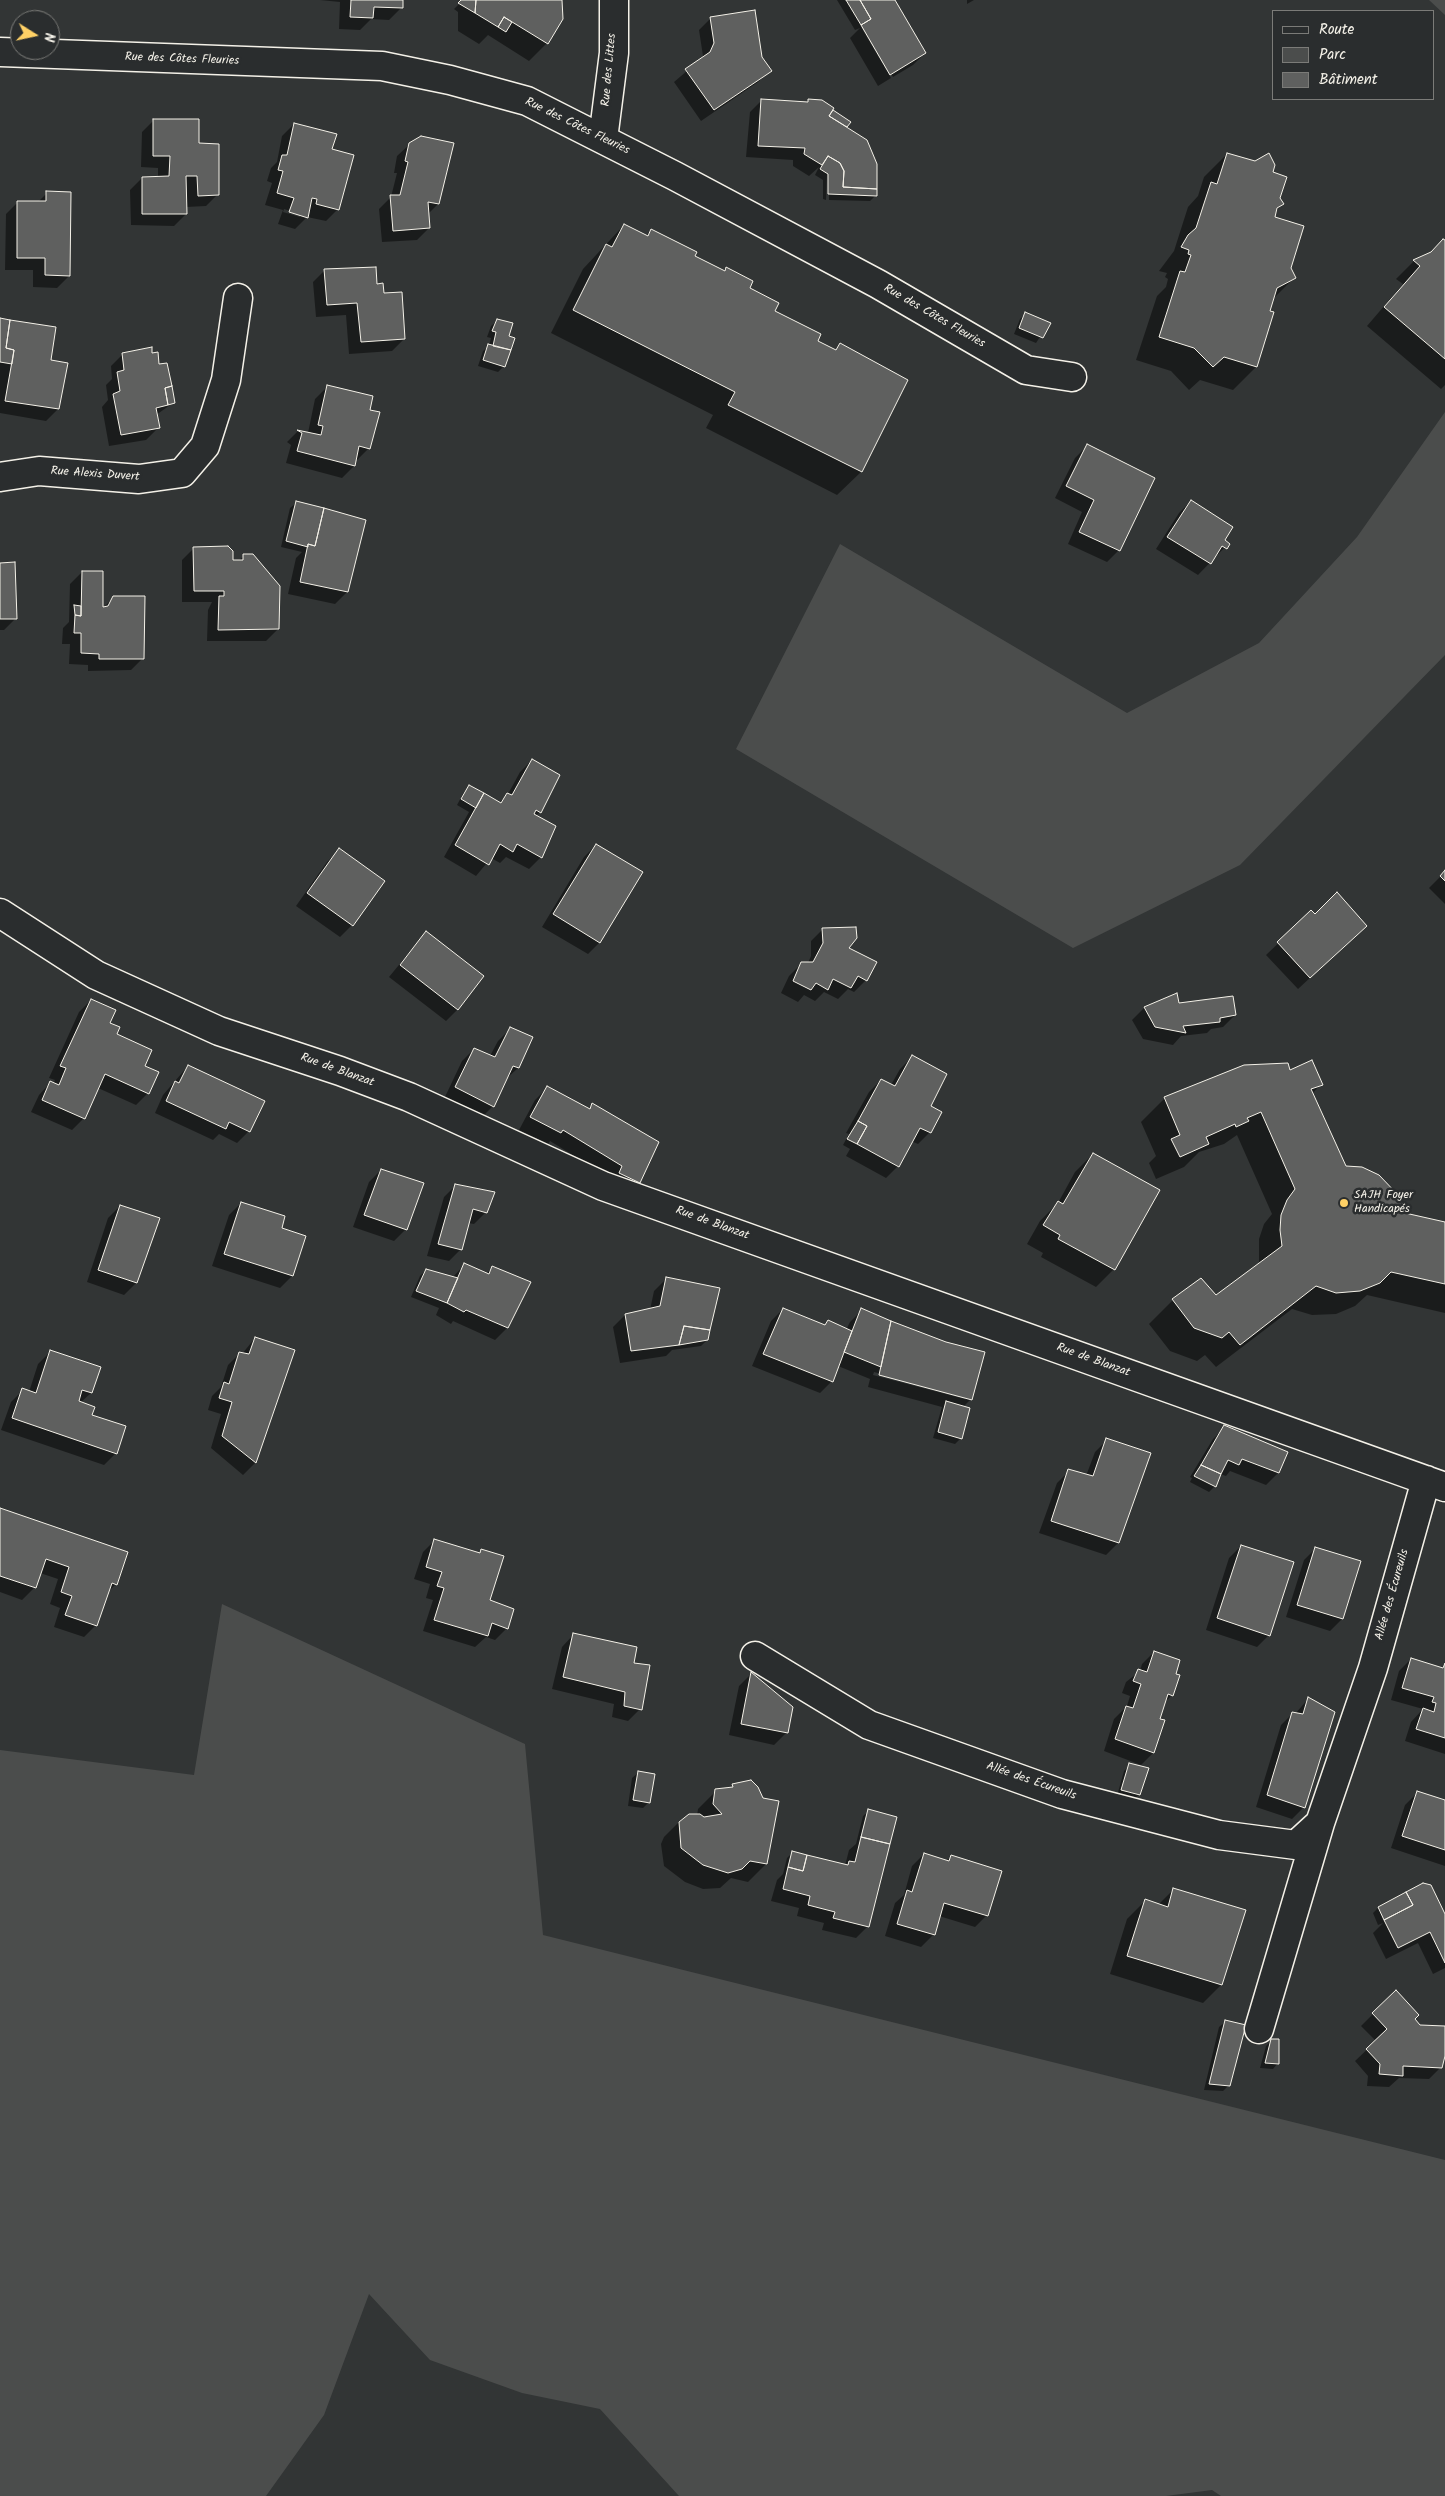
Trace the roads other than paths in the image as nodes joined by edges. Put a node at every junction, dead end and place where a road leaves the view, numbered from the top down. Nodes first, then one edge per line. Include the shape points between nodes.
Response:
1 (614, 0) edge
2 (0, 52) edge
3 (603, 139) junction
4 (238, 298) dead end
5 (1072, 377) dead end
6 (0, 477) edge
7 (0, 913) edge
8 (1436, 1484) edge
9 (755, 1656) dead end
10 (1320, 1823) junction
11 (1259, 2030) dead end

1 - 3 street, Rue des Littes via 614,53
2 - 3 street, Rue des Côtes Fleuries via 382,66 527,100
3 - 5 street, Rue des Côtes Fleuries via 878,284 1026,370
4 - 6 street, Rue Alexis Duvert via 226,380 205,446 182,473 139,479 39,471
7 - 8 street, Rue de Blanzat via 96,975 219,1031 409,1097 603,1186
8 - 10 street, Allée des Écureuils
9 - 10 street, Allée des Écureuils via 869,1725 1062,1794 1219,1835 1296,1845
10 - 11 street, Allée des Écureuils

